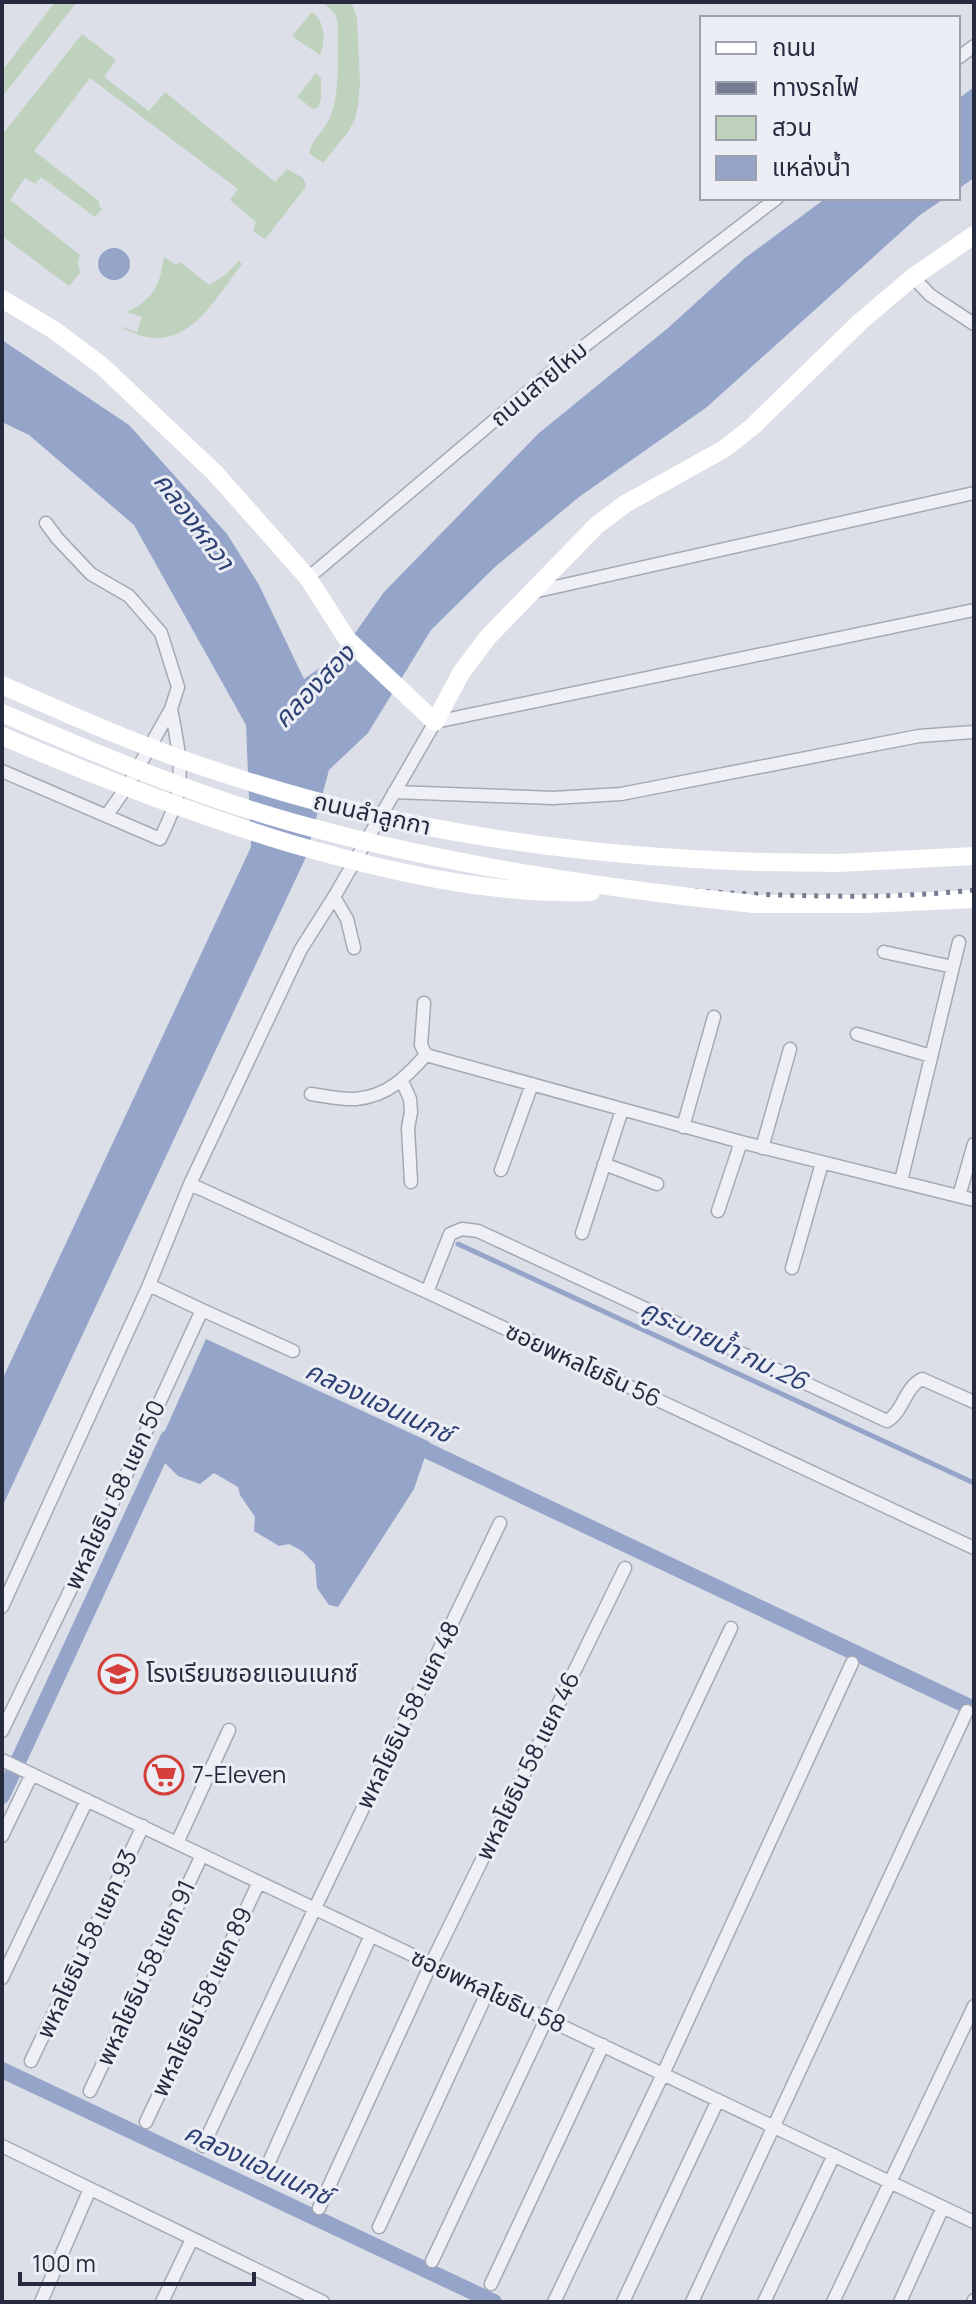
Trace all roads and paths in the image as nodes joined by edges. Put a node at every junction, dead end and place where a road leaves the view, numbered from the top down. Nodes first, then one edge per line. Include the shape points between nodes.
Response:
1 (774, 200) edge
2 (974, 235) edge
3 (913, 277) junction
4 (2, 299) edge
5 (974, 324) edge
6 (974, 493) edge
7 (46, 523) dead end
8 (308, 578) junction
9 (533, 592) junction
10 (974, 610) edge
11 (2, 685) edge
12 (171, 709) junction
13 (2, 713) edge
14 (435, 722) junction
15 (974, 732) edge
16 (2, 736) edge
17 (2, 771) edge
18 (394, 792) junction
19 (107, 815) junction
20 (974, 856) edge
21 (630, 891) junction
22 (334, 897) junction
23 (974, 899) edge
24 (959, 942) dead end
25 (354, 948) dead end
26 (884, 952) dead end
27 (953, 967) junction
28 (424, 1003) dead end
29 (714, 1017) dead end
30 (857, 1034) dead end
31 (790, 1049) dead end
32 (426, 1055) junction
33 (931, 1056) junction
34 (402, 1081) junction
35 (532, 1084) junction
36 (311, 1094) dead end
37 (622, 1110) junction
38 (683, 1127) junction
39 (741, 1142) junction
40 (974, 1144) edge
41 (762, 1148) junction
42 (822, 1163) junction
43 (604, 1164) junction
44 (501, 1170) dead end
45 (901, 1181) junction
46 (411, 1182) dead end
47 (190, 1184) junction
48 (657, 1184) dead end
49 (959, 1196) junction
50 (974, 1200) edge
51 (718, 1211) dead end
52 (582, 1233) dead end
53 (792, 1268) dead end
54 (149, 1285) junction
55 (427, 1292) junction
56 (202, 1310) junction
57 (293, 1351) dead end
58 (974, 1402) edge
59 (500, 1523) dead end
60 (974, 1548) edge
61 (625, 1568) dead end
62 (2, 1607) edge
63 (731, 1628) dead end
64 (852, 1663) dead end
65 (967, 1711) dead end
66 (229, 1730) dead end
67 (2, 1731) edge
68 (4, 1761) edge
69 (28, 1772) junction
70 (87, 1800) junction
71 (143, 1826) junction
72 (2, 1836) edge
73 (177, 1843) junction
74 (202, 1855) junction
75 (259, 1882) junction
76 (315, 1908) junction
77 (371, 1935) junction
78 (431, 1964) junction
79 (2, 1978) edge
80 (488, 1991) junction
81 (974, 2006) edge
82 (546, 2018) junction
83 (603, 2045) junction
84 (31, 2061) dead end
85 (663, 2074) junction
86 (90, 2091) dead end
87 (718, 2100) junction
88 (146, 2122) dead end
89 (775, 2127) junction
90 (2, 2146) edge
91 (203, 2146) dead end
92 (834, 2155) junction
93 (265, 2171) dead end
94 (891, 2182) junction
95 (90, 2189) junction
96 (943, 2207) junction
97 (319, 2208) dead end
98 (974, 2222) edge
99 (379, 2227) dead end
100 (192, 2239) junction
101 (432, 2261) dead end
102 (491, 2284) dead end
103 (295, 2289) junction
104 (41, 2302) edge
105 (162, 2302) edge
106 (289, 2302) edge
107 (323, 2302) edge
108 (554, 2302) edge
109 (623, 2302) edge
110 (692, 2302) edge
111 (764, 2302) edge
112 (833, 2302) edge
113 (900, 2302) edge

1 - 8 street, ถนนสายไหม via 561,364
2 - 3 main road
3 - 5 street
3 - 9 main road via 752,427 597,525
4 - 8 main road via 102,366 215,473
6 - 9 street
7 - 12 street via 91,574 129,596 161,633 178,687
8 - 14 main road via 347,639
9 - 14 main road via 488,637
10 - 14 street
11 - 20 main road, ถนนลำลูกกา, bridge via 190,763 276,790 466,835 690,860 838,863
12 - 19 street
12 - 19 street via 179,790 160,839
13 - 21 main road, ถนนลำลูกกา, bridge via 116,762 297,824 444,858
14 - 18 street
15 - 18 street via 919,736 621,794 553,798
16 - 21 main road, bridge via 193,813 382,869 528,892
17 - 19 street
18 - 22 street
21 - 23 main road, ถนนลำลูกกา, bridge via 754,904
22 - 25 street via 347,919
22 - 47 street via 301,949
24 - 27 street
26 - 27 street
27 - 33 street
28 - 32 street via 421,1045
29 - 38 street
30 - 33 street
31 - 41 street
32 - 34 street
32 - 35 street
33 - 45 street
34 - 36 street via 356,1099
34 - 46 street via 410,1099
35 - 37 street
35 - 44 street
37 - 38 street
37 - 43 street
38 - 39 street
39 - 41 street
39 - 51 street
40 - 49 street
41 - 42 street
42 - 45 street
42 - 53 street
43 - 48 street
43 - 52 street
45 - 49 street
47 - 54 street
47 - 55 street, ซอยพหลโยธิน 56
49 - 50 street
54 - 56 street
54 - 62 street
55 - 58 street via 450,1234 478,1231 887,1421 896,1415 912,1384 922,1379
55 - 60 street, ซอยพหลโยธิน 56
56 - 57 street
56 - 67 street, พหลโยธิน 58 แยก 50
59 - 76 street, พหลโยธิน 58 แยก 48
61 - 78 street, พหลโยธิน 58 แยก 46
63 - 82 street
64 - 85 street
65 - 89 street
66 - 73 street
68 - 69 street, ซอยพหลโยธิน 58
69 - 70 street, ซอยพหลโยธิน 58
69 - 72 street
70 - 71 street, ซอยพหลโยธิน 58
70 - 79 street
71 - 73 street, ซอยพหลโยธิน 58
71 - 84 street, พหลโยธิน 58 แยก 93
73 - 74 street, ซอยพหลโยธิน 58
74 - 75 street, ซอยพหลโยธิน 58
74 - 86 street, พหลโยธิน 58 แยก 91
75 - 76 street, ซอยพหลโยธิน 58
75 - 88 street, พหลโยธิน 58 แยก 89
76 - 77 street, ซอยพหลโยธิน 58
76 - 91 street, พหลโยธิน 58 แยก 48
77 - 78 street, ซอยพหลโยธิน 58
77 - 93 street
78 - 80 street, ซอยพหลโยธิน 58
78 - 97 street, พหลโยธิน 58 แยก 46
80 - 82 street, ซอยพหลโยธิน 58
80 - 99 street
81 - 94 street
82 - 83 street, ซอยพหลโยธิน 58
82 - 101 street
83 - 85 street, ซอยพหลโยธิน 58
83 - 102 street
85 - 87 street, ซอยพหลโยธิน 58
85 - 108 street
87 - 89 street, ซอยพหลโยธิน 58
87 - 109 street
89 - 92 street, ซอยพหลโยธิน 58
89 - 110 street
90 - 95 street
92 - 94 street, ซอยพหลโยธิน 58
92 - 111 street
94 - 96 street, ซอยพหลโยธิน 58
94 - 112 street
95 - 100 street
95 - 104 street
96 - 98 street, ซอยพหลโยธิน 58
96 - 113 street
100 - 103 street
100 - 105 street
103 - 106 street
103 - 107 street

